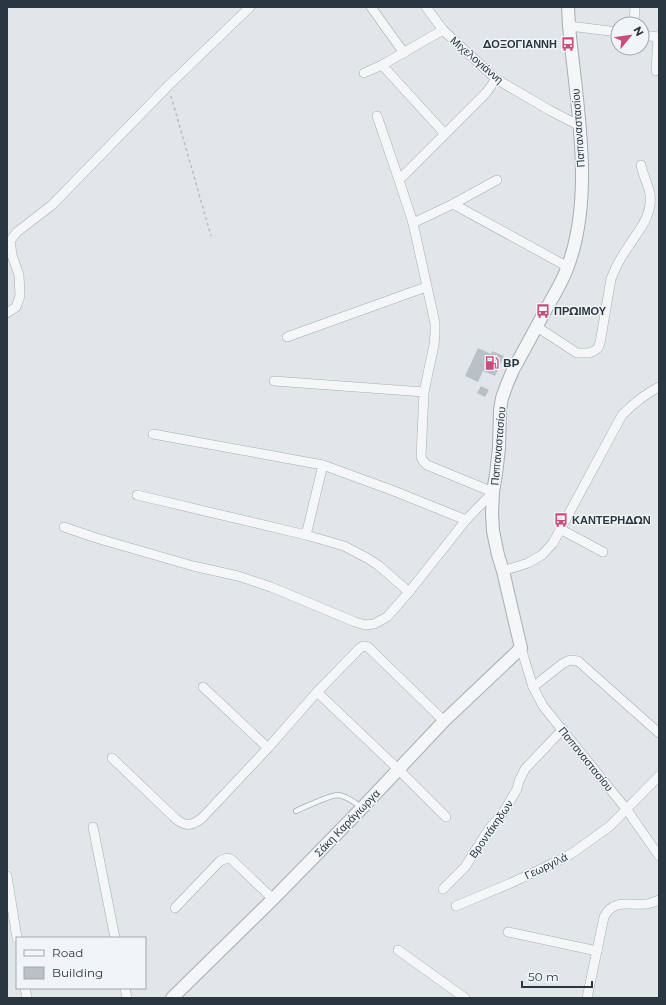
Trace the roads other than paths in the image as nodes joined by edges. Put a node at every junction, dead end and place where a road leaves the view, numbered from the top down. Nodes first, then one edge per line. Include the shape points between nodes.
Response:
1 (250, 7) edge
2 (371, 7) edge
3 (426, 7) edge
4 (568, 7) edge
5 (569, 26) junction
6 (443, 30) junction
7 (610, 31) edge
8 (658, 37) edge
9 (404, 53) junction
10 (382, 65) junction
11 (656, 71) dead end
12 (364, 73) dead end
13 (496, 79) junction
14 (377, 116) dead end
15 (580, 126) junction
16 (445, 134) junction
17 (641, 165) dead end
18 (399, 180) junction
19 (498, 180) dead end
20 (453, 204) junction
21 (413, 223) junction
22 (568, 267) junction
23 (426, 287) junction
24 (7, 313) edge
25 (537, 327) junction
26 (288, 337) dead end
27 (274, 380) dead end
28 (657, 390) edge
29 (424, 392) junction
30 (153, 434) dead end
31 (323, 465) junction
32 (493, 492) junction
33 (137, 495) dead end
34 (466, 520) junction
35 (64, 527) dead end
36 (560, 528) junction
37 (306, 535) junction
38 (603, 552) dead end
39 (503, 571) junction
40 (409, 592) junction
41 (521, 648) junction
42 (203, 687) dead end
43 (533, 687) junction
44 (317, 692) junction
45 (444, 721) junction
46 (563, 729) junction
47 (659, 733) edge
48 (268, 748) junction
49 (112, 758) dead end
50 (398, 769) junction
51 (659, 776) edge
52 (362, 808) junction
53 (627, 810) junction
54 (296, 811) dead end
55 (446, 817) dead end
56 (93, 827) dead end
57 (659, 856) edge
58 (7, 876) edge
59 (443, 888) dead end
60 (9, 900) edge
61 (273, 900) junction
62 (659, 900) edge
63 (456, 906) dead end
64 (175, 908) dead end
65 (508, 932) dead end
66 (17, 937) edge
67 (115, 937) edge
68 (398, 950) dead end
69 (597, 951) junction
70 (172, 998) edge
71 (465, 998) edge
72 (587, 998) edge

1 - 24 street via 168,86 52,205 17,232 10,241 19,275 20,296 16,307
2 - 9 street
3 - 6 street, Μιχελογιάννη
4 - 5 street, Παπαναστασίου
5 - 7 street
5 - 15 street, Παπαναστασίου
6 - 9 street
6 - 13 street, Μιχελογιάννη
8 - 11 street
9 - 10 street
10 - 12 street
10 - 16 street
13 - 15 street, Μιχελογιάννη
13 - 16 street via 486,93
14 - 18 street
15 - 22 street, Παπαναστασίου via 580,208
16 - 18 street
17 - 25 street via 650,194 649,211 613,272 598,348 589,353 577,353
18 - 21 street
19 - 20 street
20 - 21 street
20 - 22 street
21 - 23 street
22 - 25 street, Παπαναστασίου
23 - 26 street
23 - 29 street via 434,317 435,333
25 - 32 street, Παπαναστασίου via 513,370 502,398
27 - 29 street
28 - 36 street via 636,401 622,415
29 - 32 street via 421,451 423,461 427,465
30 - 31 street
31 - 34 street
31 - 37 street
32 - 34 street
32 - 39 street, Παπαναστασίου via 493,531
33 - 37 street
34 - 40 street
35 - 40 street via 178,562 271,586 365,625 374,624 387,617
36 - 38 street
36 - 39 street via 553,543 542,555 528,563
37 - 40 street via 344,546 367,558
39 - 41 street, Παπαναστασίου
41 - 43 street, Παπαναστασίου
41 - 45 street, Σάκη Καράγιωργα
42 - 48 street
43 - 46 street, Παπαναστασίου via 544,706
43 - 47 street via 562,664 570,660 578,661
44 - 45 street via 360,648 368,647
44 - 48 street
44 - 50 street
45 - 50 street, Σάκη Καράγιωργα
46 - 53 street, Παπαναστασίου
46 - 59 street, Βροντάκηδων via 526,769 503,813 489,829 465,866
48 - 49 street via 202,818 195,824 188,825 176,819
50 - 52 street, Σάκη Καράγιωργα
50 - 55 street
51 - 53 street, Γεωργιλά
52 - 54 lane via 349,798 338,795
52 - 61 street, Σάκη Καράγιωργα
53 - 57 street, Παπαναστασίου
53 - 63 street, Γεωργιλά via 610,826 560,860
56 - 67 street
58 - 60 street
60 - 66 street
61 - 64 street via 227,858 220,861
61 - 70 street, Σάκη Καράγιωργα
62 - 69 street via 646,904 622,904 610,908 604,917
65 - 69 street
68 - 71 street
69 - 72 street

